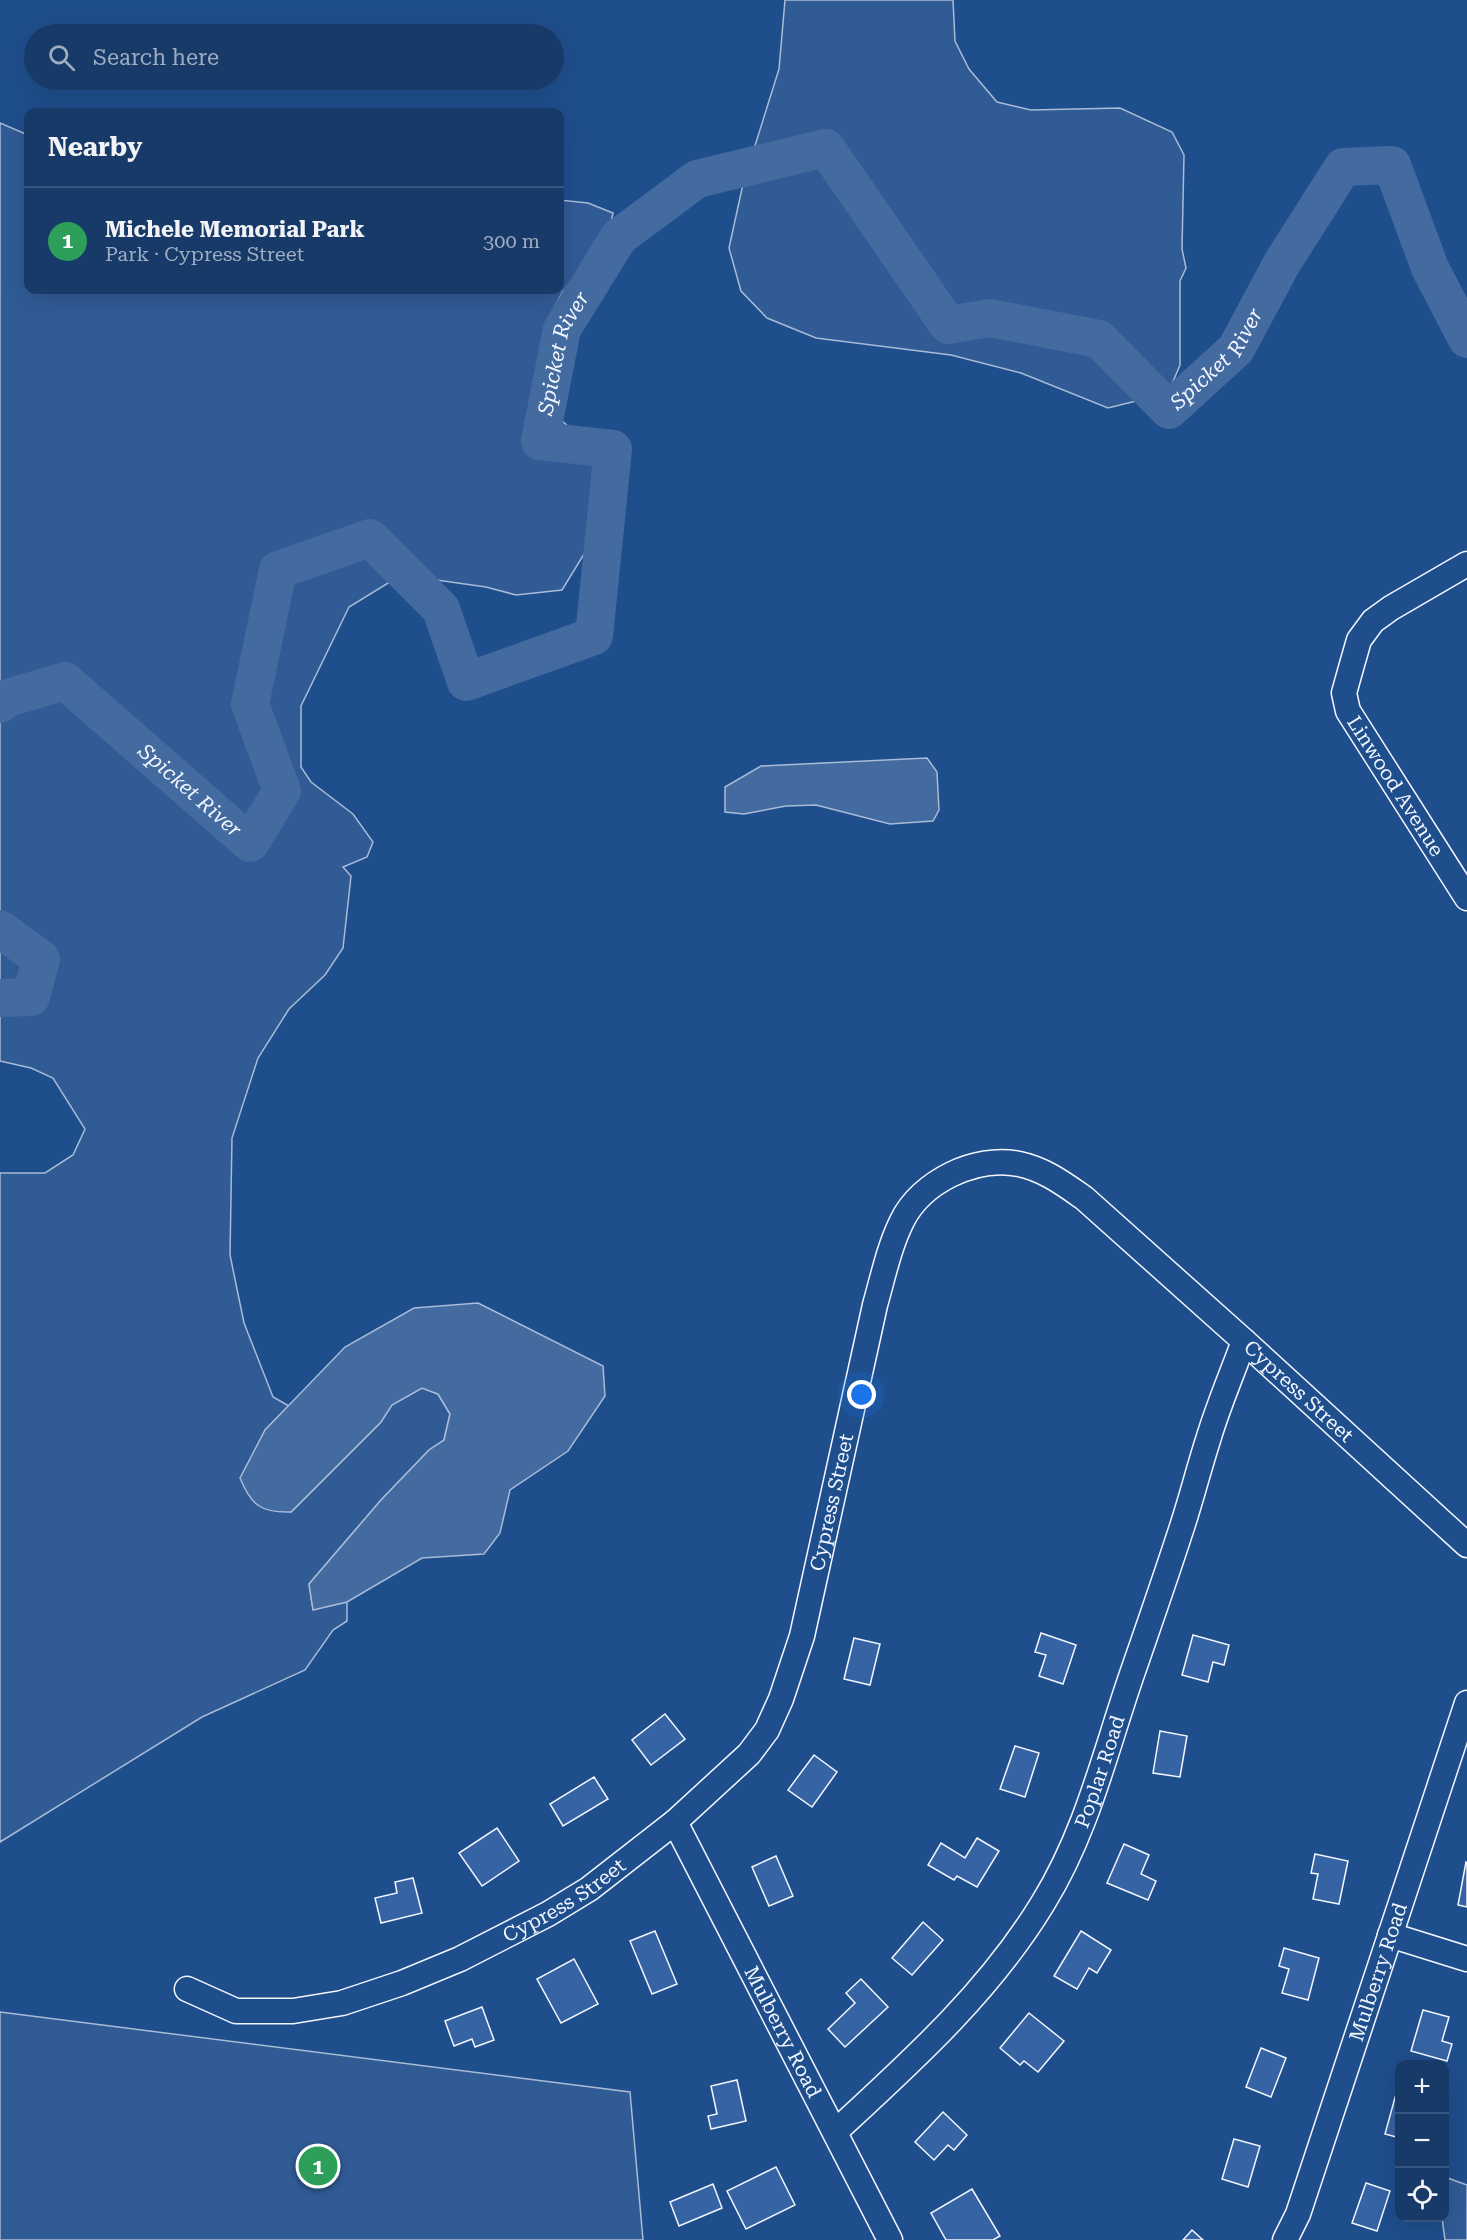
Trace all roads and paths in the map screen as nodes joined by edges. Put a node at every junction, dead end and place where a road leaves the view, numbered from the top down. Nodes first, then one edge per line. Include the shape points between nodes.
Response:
1 (1467, 564) edge
2 (1467, 898) edge
3 (1244, 1341) junction
4 (1467, 1545) edge
5 (1467, 1703) edge
6 (675, 1822) junction
7 (1390, 1935) junction
8 (1467, 1959) edge
9 (187, 1989) dead end
10 (835, 2132) junction
11 (890, 2240) edge
12 (1285, 2240) edge

1 - 2 street, Linwood Avenue via 1373,621 1359,640 1344,693 1348,711
3 - 4 street, Cypress Street
3 - 6 street, Cypress Street via 1099,1210 1038,1170 1017,1164 979,1165 942,1179 926,1190 902,1221 887,1262 802,1636 781,1699 767,1730 749,1754
3 - 10 street, Poplar Road via 1208,1438 1087,1815 1067,1861 1037,1912 983,1984 916,2058
5 - 7 street, Mulberry Road
6 - 9 street, Cypress Street via 590,1888 548,1914 460,1959 402,1983 342,2003 293,2011 236,2011
6 - 10 street, Mulberry Road
7 - 8 street
7 - 12 street, Mulberry Road via 1298,2214
10 - 11 street, Mulberry Road

